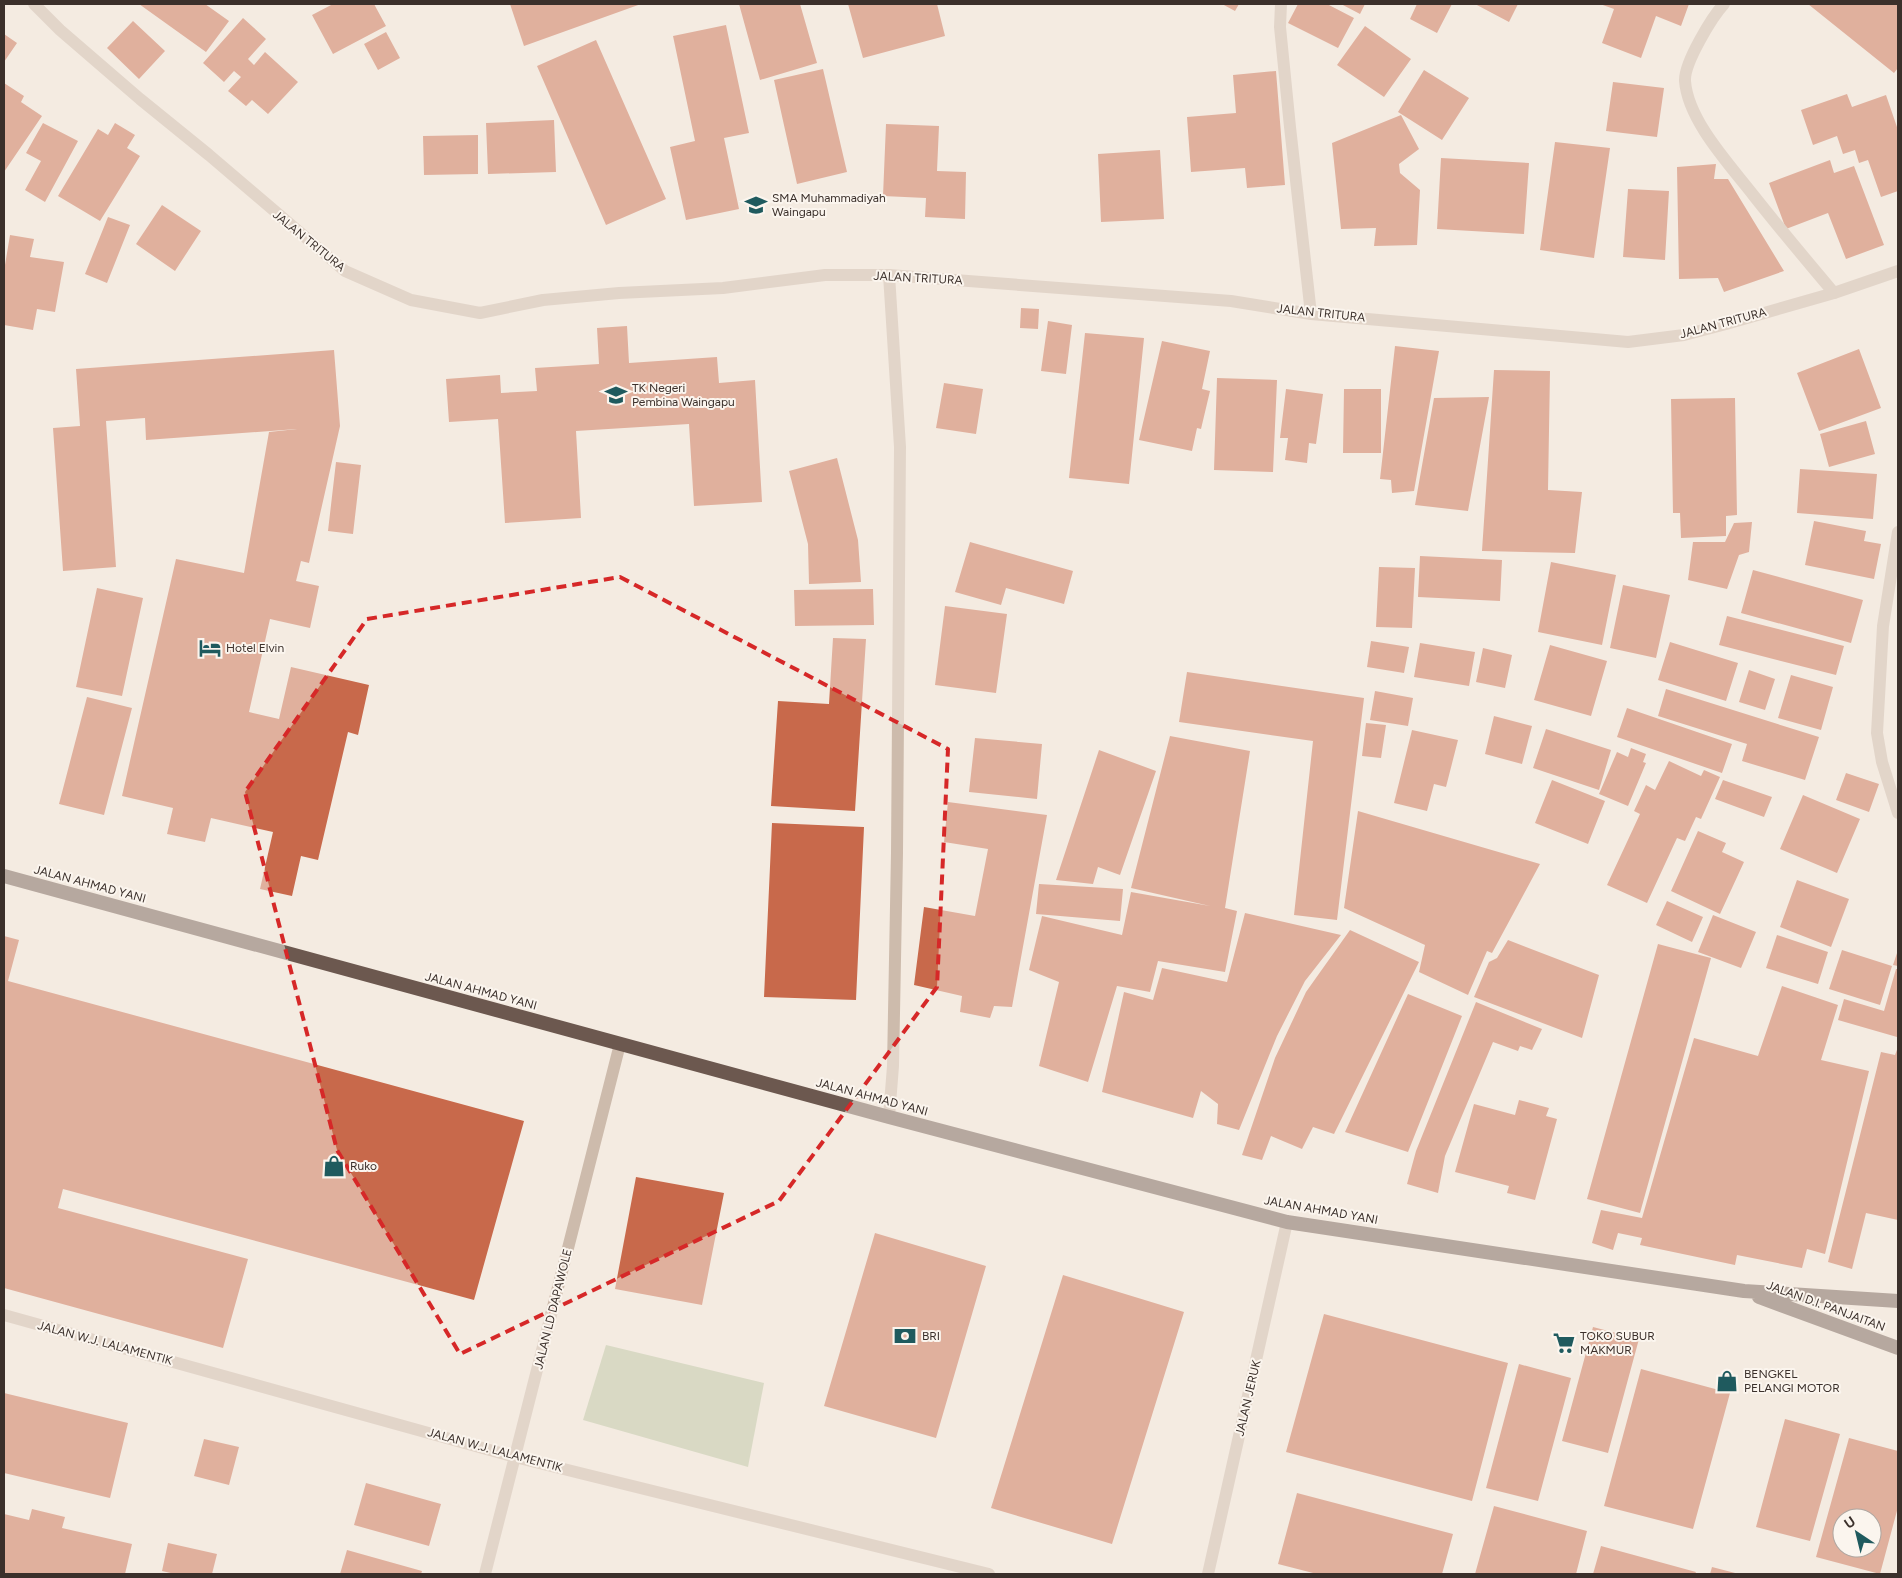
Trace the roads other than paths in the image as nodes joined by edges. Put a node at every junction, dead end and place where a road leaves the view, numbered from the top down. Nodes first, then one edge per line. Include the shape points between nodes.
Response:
1 (34, 4) edge
2 (1281, 4) edge
3 (1724, 4) edge
4 (1898, 271) edge
5 (889, 276) junction
6 (1834, 293) junction
7 (1311, 314) junction
8 (1898, 532) edge
9 (1898, 813) edge
10 (4, 876) edge
11 (620, 1044) junction
12 (889, 1117) junction
13 (1287, 1222) junction
14 (1744, 1291) junction
15 (1898, 1300) edge
16 (4, 1315) edge
17 (1898, 1348) edge
18 (516, 1457) junction
19 (958, 1570) edge
20 (485, 1574) edge
21 (990, 1574) edge
22 (1208, 1574) edge

1 - 5 street, JALAN TRITURA via 140,100 345,271 411,300 480,313 543,300 619,293 723,288 825,275
2 - 7 street via 1280,27
3 - 6 street via 1692,55 1685,79 1692,107 1708,135 1742,180
4 - 6 street, JALAN TRITURA
5 - 7 street, JALAN TRITURA via 1231,302
5 - 12 street via 900,457 898,834
6 - 7 street, JALAN TRITURA via 1684,335 1628,342
8 - 9 street via 1884,626 1877,732 1882,762
10 - 11 highway, JALAN AHMAD YANI
11 - 12 highway, JALAN AHMAD YANI
11 - 18 street, JALAN LD DAPAWOLE
12 - 13 highway, JALAN AHMAD YANI
13 - 14 highway, JALAN AHMAD YANI
13 - 22 street, JALAN JERUK
14 - 15 highway
14 - 17 highway, JALAN D.I. PANJAITAN
16 - 18 street, JALAN W.J. LALAMENTIK
18 - 19 street, JALAN W.J. LALAMENTIK
18 - 20 street, JALAN LD DAPAWOLE
19 - 21 street, JALAN W.J. LALAMENTIK

